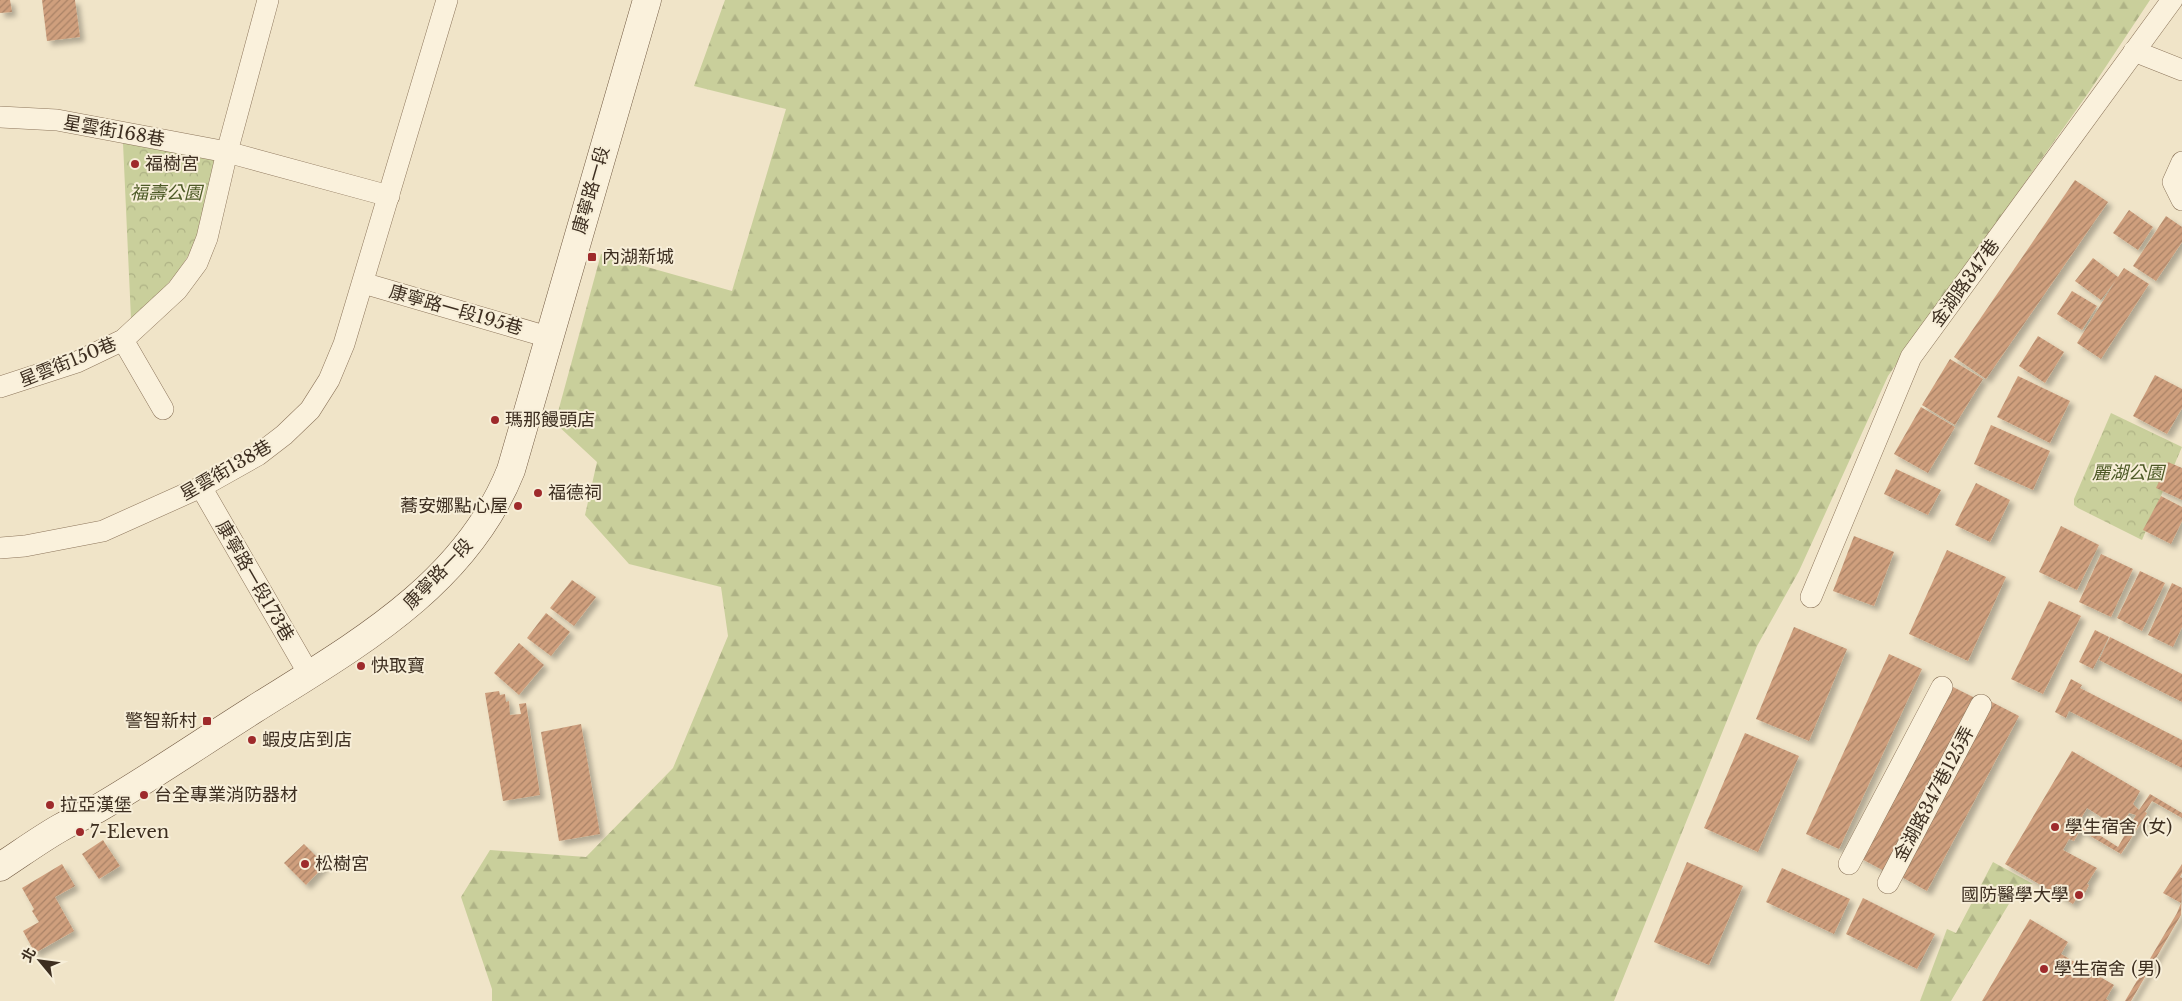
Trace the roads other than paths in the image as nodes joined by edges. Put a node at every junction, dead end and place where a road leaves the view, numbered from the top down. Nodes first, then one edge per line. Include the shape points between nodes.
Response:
1 (268, 0) edge
2 (447, 0) edge
3 (2172, 0) edge
4 (643, 1) edge
5 (2134, 51) junction
6 (2182, 70) edge
7 (0, 117) edge
8 (227, 152) junction
9 (2182, 162) edge
10 (389, 196) junction
11 (2182, 200) edge
12 (363, 283) junction
13 (548, 338) junction
14 (123, 340) junction
15 (0, 387) edge
16 (163, 409) dead end
17 (201, 487) junction
18 (0, 548) edge
19 (1811, 597) dead end
20 (309, 674) junction
21 (1942, 687) dead end
22 (1981, 704) dead end
23 (1849, 864) dead end
24 (0, 867) edge
25 (1888, 883) dead end

1 - 8 street, 星雲街150巷
2 - 10 street, 星雲街138巷
3 - 5 street, 金湖路347巷
4 - 13 street, 康寧路一段
5 - 6 street
5 - 19 street, 金湖路347巷 via 1911,357
7 - 8 street, 星雲街168巷 via 58,120
8 - 10 street
8 - 14 street, 星雲街150巷 via 207,238 197,263 177,290
9 - 11 street via 2173,182
10 - 12 street, 星雲街138巷
12 - 13 street, 康寧路一段195巷
12 - 17 street, 星雲街138巷 via 329,380 310,410 258,456
13 - 20 street, 康寧路一段 via 502,494 467,548 402,612
14 - 15 street, 星雲街150巷 via 77,362
14 - 16 street
17 - 18 street, 星雲街138巷 via 104,531
17 - 20 street, 康寧路一段173巷
20 - 24 street, 康寧路一段
21 - 23 street
22 - 25 street, 金湖路347巷125弄

